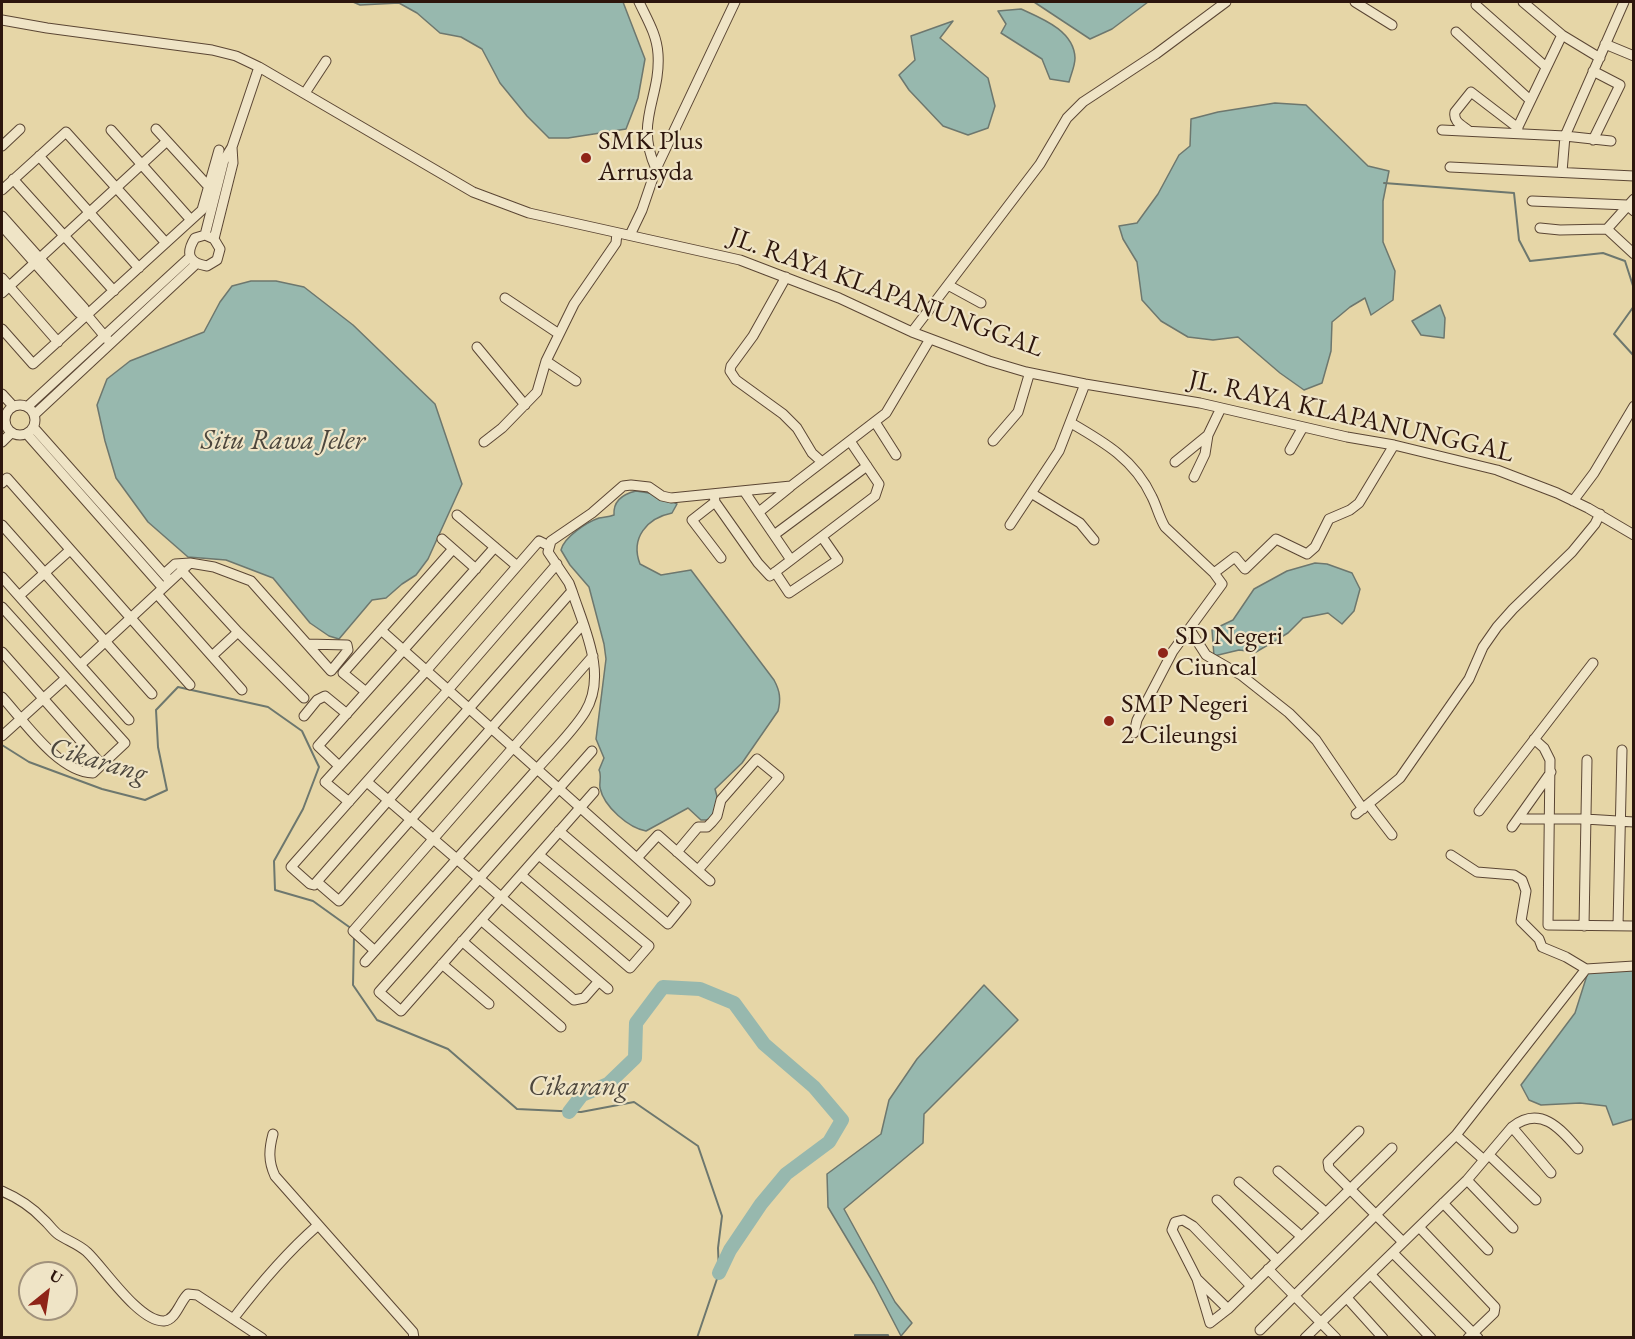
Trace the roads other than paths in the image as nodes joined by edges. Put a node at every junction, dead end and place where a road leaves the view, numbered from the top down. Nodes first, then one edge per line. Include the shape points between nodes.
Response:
1 (639, 2) edge
2 (735, 2) edge
3 (1227, 2) edge
4 (1355, 2) edge
5 (1523, 2) edge
6 (1624, 2) edge
7 (1476, 4) dead end
8 (2, 20) edge
9 (1392, 25) dead end
10 (1456, 32) dead end
11 (1562, 35) junction
12 (1605, 44) junction
13 (1634, 56) edge
14 (1600, 58) junction
15 (326, 61) dead end
16 (259, 67) junction
17 (1546, 67) junction
18 (1593, 71) junction
19 (305, 93) junction
20 (1530, 100) junction
21 (20, 129) dead end
22 (156, 129) dead end
23 (111, 130) dead end
24 (1442, 130) dead end
25 (1469, 131) junction
26 (1517, 131) junction
27 (1565, 136) junction
28 (1593, 140) junction
29 (167, 141) junction
30 (1611, 141) dead end
31 (2, 146) edge
32 (219, 150) dead end
33 (39, 156) junction
34 (141, 164) junction
35 (1450, 167) dead end
36 (656, 168) junction
37 (1562, 172) junction
38 (1634, 176) edge
39 (13, 180) junction
40 (209, 187) junction
41 (116, 188) junction
42 (2, 190) edge
43 (1532, 201) dead end
44 (1632, 205) edge
45 (89, 212) junction
46 (2, 216) edge
47 (191, 220) junction
48 (2, 226) edge
49 (1540, 228) dead end
50 (1607, 229) junction
51 (617, 232) junction
52 (64, 235) junction
53 (630, 235) junction
54 (209, 237) junction
55 (166, 243) junction
56 (1634, 254) edge
57 (37, 260) junction
58 (193, 260) junction
59 (139, 268) junction
60 (2, 278) edge
61 (786, 278) junction
62 (948, 285) junction
63 (5, 289) edge
64 (114, 291) junction
65 (505, 298) dead end
66 (981, 303) dead end
67 (87, 315) junction
68 (2, 329) edge
69 (912, 332) junction
70 (558, 334) junction
71 (930, 339) junction
72 (108, 340) junction
73 (58, 342) junction
74 (477, 347) dead end
75 (546, 361) junction
76 (1026, 372) junction
77 (576, 381) dead end
78 (1085, 384) junction
79 (2, 394) edge
80 (525, 405) junction
81 (1634, 406) edge
82 (27, 407) junction
83 (1221, 408) junction
84 (7, 409) edge
85 (34, 415) junction
86 (875, 422) junction
87 (1071, 423) junction
88 (1304, 427) junction
89 (6, 431) edge
90 (30, 431) junction
91 (1208, 435) junction
92 (850, 441) junction
93 (993, 441) dead end
94 (2, 442) edge
95 (484, 442) dead end
96 (1394, 445) junction
97 (1290, 450) dead end
98 (896, 455) dead end
99 (822, 462) junction
100 (1175, 462) dead end
101 (867, 466) junction
102 (1194, 477) dead end
103 (2, 483) edge
104 (791, 486) junction
105 (744, 491) junction
106 (1031, 493) junction
107 (715, 498) junction
108 (1573, 501) junction
109 (759, 512) junction
110 (1600, 514) junction
111 (457, 515) dead end
112 (2, 525) edge
113 (1010, 525) dead end
114 (774, 535) junction
115 (1634, 535) edge
116 (822, 537) junction
117 (442, 539) dead end
118 (1094, 540) dead end
119 (549, 546) junction
120 (495, 547) junction
121 (453, 549) junction
122 (70, 550) junction
123 (721, 558) dead end
124 (791, 560) junction
125 (190, 563) junction
126 (557, 564) junction
127 (518, 566) junction
128 (476, 569) junction
129 (182, 571) junction
130 (775, 572) junction
131 (45, 573) junction
132 (1214, 573) junction
133 (2, 576) edge
134 (164, 584) junction
135 (572, 591) junction
136 (19, 596) junction
137 (3, 611) edge
138 (131, 618) junction
139 (583, 624) junction
140 (381, 630) junction
141 (1190, 630) junction
142 (238, 632) junction
143 (105, 642) junction
144 (307, 644) dead end
145 (404, 650) junction
146 (2, 652) edge
147 (212, 656) junction
148 (593, 656) junction
149 (1593, 663) dead end
150 (80, 665) junction
151 (426, 670) junction
152 (66, 678) junction
153 (190, 685) dead end
154 (242, 690) dead end
155 (448, 690) junction
156 (366, 692) junction
157 (152, 694) dead end
158 (2, 697) edge
159 (304, 698) dead end
160 (43, 699) junction
161 (470, 709) junction
162 (347, 714) junction
163 (304, 716) dead end
164 (21, 718) junction
165 (129, 720) dead end
166 (491, 728) junction
167 (1134, 733) dead end
168 (2, 735) edge
169 (1534, 739) junction
170 (513, 747) junction
171 (1622, 750) dead end
172 (592, 751) dead end
173 (1587, 760) dead end
174 (102, 765) junction
175 (339, 766) junction
176 (537, 769) junction
177 (1551, 772) junction
178 (367, 782) junction
179 (559, 788) junction
180 (594, 792) dead end
181 (389, 801) junction
182 (349, 802) junction
183 (580, 807) junction
184 (1363, 809) junction
185 (1479, 811) dead end
186 (1523, 819) dead end
187 (1585, 819) junction
188 (411, 820) junction
189 (1551, 820) junction
190 (1620, 822) junction
191 (1634, 822) edge
192 (1512, 827) dead end
193 (559, 831) junction
194 (1392, 835) dead end
195 (433, 839) junction
196 (676, 852) junction
197 (539, 855) junction
198 (1451, 855) dead end
199 (637, 858) junction
200 (456, 859) junction
201 (698, 870) junction
202 (521, 875) junction
203 (479, 879) junction
204 (710, 881) dead end
205 (317, 882) junction
206 (501, 898) junction
207 (481, 920) junction
208 (1584, 926) junction
209 (1618, 926) junction
210 (1634, 926) edge
211 (462, 941) junction
212 (375, 951) junction
213 (365, 962) dead end
214 (442, 964) junction
215 (1634, 966) edge
216 (1586, 969) junction
217 (599, 981) junction
218 (608, 989) dead end
219 (489, 1004) dead end
220 (561, 1027) dead end
221 (1512, 1127) junction
222 (1359, 1131) dead end
223 (273, 1134) dead end
224 (1456, 1135) junction
225 (1392, 1148) dead end
226 (1578, 1149) dead end
227 (1487, 1157) junction
228 (1278, 1171) dead end
229 (1551, 1173) dead end
230 (1467, 1180) junction
231 (1239, 1182) dead end
232 (1350, 1189) junction
233 (2, 1191) edge
234 (1217, 1200) dead end
235 (1536, 1200) dead end
236 (1443, 1203) junction
237 (1325, 1212) junction
238 (1376, 1215) junction
239 (317, 1226) junction
240 (1419, 1227) junction
241 (1513, 1228) dead end
242 (1301, 1236) junction
243 (1403, 1242) junction
244 (1488, 1250) dead end
245 (1393, 1253) junction
246 (1277, 1260) junction
247 (1268, 1269) junction
248 (1371, 1275) junction
249 (1197, 1278) junction
250 (1251, 1286) junction
251 (1295, 1295) junction
252 (1347, 1298) junction
253 (1228, 1309) junction
254 (233, 1319) junction
255 (1321, 1322) junction
256 (1260, 1330) dead end
257 (1473, 1336) edge
258 (262, 1338) edge
259 (414, 1338) edge
260 (1305, 1338) edge
261 (1336, 1338) edge
262 (1383, 1338) edge
263 (1431, 1338) edge

1 - 36 street via 656,40 658,55 646,129 647,145
2 - 36 street
3 - 62 street via 1083,102 1067,118 1040,164
4 - 9 street
5 - 11 street
6 - 12 street
7 - 17 street
8 - 16 street, JL. RAYA KLAPANUNGGAL via 212,50
10 - 20 street
11 - 14 street
11 - 17 street
12 - 13 street
12 - 14 street
14 - 18 street
15 - 19 street
16 - 19 street, JL. RAYA KLAPANUNGGAL
16 - 54 street via 232,147 233,163
17 - 20 street
18 - 27 street
18 - 28 street via 1620,85
19 - 51 street, JL. RAYA KLAPANUNGGAL via 488,199 529,213
20 - 26 street
21 - 31 street
22 - 29 street
23 - 34 street
24 - 25 street
25 - 26 street
25 - 26 street via 1454,116 1471,92
26 - 27 street
27 - 28 street
27 - 37 street
28 - 30 street
29 - 34 street
29 - 40 street
32 - 40 street
33 - 39 street
33 - 41 street via 66,132
33 - 45 street
34 - 41 street
34 - 47 street
35 - 37 street
36 - 53 street
37 - 38 street
39 - 42 street
39 - 52 street
40 - 47 street via 202,210
41 - 45 street
41 - 55 street
43 - 44 street
44 - 50 street
45 - 52 street
45 - 59 street
46 - 57 street
47 - 55 street
48 - 57 street
49 - 50 street
50 - 56 street
51 - 53 street, JL. RAYA KLAPANUNGGAL
51 - 70 street via 616,243
52 - 57 street
52 - 64 street
53 - 61 street, JL. RAYA KLAPANUNGGAL via 740,260
54 - 58 street via 195,238 189,247
54 - 58 street via 220,249 217,260 207,266
55 - 59 street
57 - 63 street
57 - 67 street
58 - 72 street
59 - 64 street
60 - 63 street
61 - 69 street, JL. RAYA KLAPANUNGGAL
61 - 99 street via 730,371 736,380 783,414
62 - 66 street
62 - 69 street
63 - 73 street
64 - 67 street
65 - 70 street
67 - 72 street
67 - 73 street
68 - 73 street via 33,364
69 - 71 street, JL. RAYA KLAPANUNGGAL
70 - 75 street
71 - 76 street, JL. RAYA KLAPANUNGGAL
71 - 86 street via 892,404
72 - 82 street
72 - 85 street
74 - 80 street
75 - 77 street
75 - 80 street via 540,387
76 - 78 street, JL. RAYA KLAPANUNGGAL
76 - 93 street via 1029,375 1018,412
78 - 83 street, JL. RAYA KLAPANUNGGAL
78 - 87 street
79 - 84 street
80 - 95 street
81 - 108 street
82 - 84 street
82 - 85 street
83 - 88 street, JL. RAYA KLAPANUNGGAL
83 - 91 street
84 - 89 street
85 - 90 street
86 - 92 street
86 - 98 street
87 - 106 street via 1059,451
87 - 132 street via 1121,454 1144,483 1165,527
88 - 96 street, JL. RAYA KLAPANUNGGAL
88 - 97 street
89 - 90 street via 19,435
89 - 94 street
90 - 134 street
91 - 100 street
91 - 102 street
92 - 99 street
92 - 101 street
96 - 108 street, JL. RAYA KLAPANUNGGAL via 1497,470
96 - 132 street via 1359,503 1329,519 1315,547 1307,554 1276,539 1245,569 1235,557
99 - 104 street
101 - 114 street
101 - 116 street via 879,484 875,496
103 - 122 street via 7,478
104 - 105 street
104 - 109 street
105 - 107 street
105 - 109 street
106 - 113 street
106 - 118 street via 1080,523
107 - 119 street via 671,498 649,487 623,486
107 - 123 street via 692,520
107 - 130 street via 758,563 770,576
108 - 110 street, JL. RAYA KLAPANUNGGAL
109 - 114 street
110 - 115 street, JL. RAYA KLAPANUNGGAL
110 - 184 street via 1572,552 1497,627 1469,679 1400,778
111 - 120 street
112 - 131 street
114 - 124 street
116 - 124 street
116 - 130 street via 838,560 789,594
117 - 121 street
119 - 126 street via 548,552
119 - 127 street via 538,541
120 - 127 street
120 - 128 street
121 - 128 street
121 - 140 street
122 - 131 street
122 - 138 street
124 - 130 street
125 - 129 street
125 - 134 street via 175,564
125 - 144 street via 251,581
126 - 135 street
126 - 155 street
127 - 151 street
128 - 145 street
129 - 134 street
129 - 142 street
131 - 136 street
131 - 143 street
132 - 141 street via 1222,586
133 - 136 street
134 - 138 street
134 - 147 street
135 - 139 street
135 - 161 street
136 - 150 street
137 - 152 street
138 - 143 street
138 - 153 street
139 - 148 street
139 - 166 street
140 - 145 street
140 - 156 street via 344,673
141 - 167 street via 1173,651
141 - 184 street via 1206,655 1241,675 1316,740
142 - 147 street
142 - 159 street
143 - 150 street
143 - 157 street
145 - 151 street
145 - 156 street
146 - 160 street
147 - 154 street
148 - 170 street
148 - 176 street via 593,686 585,712
149 - 169 street
150 - 165 street
151 - 155 street
151 - 175 street
152 - 160 street
152 - 174 street via 125,743
155 - 161 street
155 - 178 street
156 - 162 street
158 - 164 street
160 - 164 street
160 - 174 street
161 - 166 street
161 - 181 street
162 - 163 street via 325,696
162 - 175 street via 318,746
164 - 168 street
164 - 174 street via 58,759 86,773 93,773
166 - 170 street
166 - 188 street
169 - 177 street via 1549,754
169 - 185 street
170 - 176 street
170 - 195 street
171 - 190 street
172 - 179 street
173 - 187 street
175 - 182 street via 325,782
176 - 179 street
176 - 200 street
177 - 189 street
177 - 192 street
178 - 181 street
178 - 182 street
179 - 183 street
179 - 203 street
180 - 183 street
181 - 188 street
181 - 205 street
182 - 205 street via 291,867 309,884
183 - 193 street
183 - 199 street
184 - 194 street
186 - 189 street
187 - 189 street
187 - 190 street
187 - 208 street
188 - 195 street
188 - 205 street via 339,901
189 - 208 street via 1548,926
190 - 191 street
190 - 209 street
193 - 197 street
193 - 199 street via 668,924 687,902
195 - 200 street
195 - 212 street via 353,931
196 - 199 street via 658,835
196 - 201 street
196 - 201 street via 698,827 712,822 721,800 757,759 779,777
197 - 202 street
197 - 202 street via 649,946 630,968
198 - 216 street via 1477,872 1506,874 1522,880 1526,891 1521,921 1542,947
200 - 203 street
200 - 212 street
201 - 204 street
202 - 206 street
203 - 206 street
203 - 214 street via 379,992 401,1011
206 - 207 street
206 - 217 street
207 - 211 street
207 - 217 street via 574,1000 584,998
208 - 209 street
209 - 210 street
211 - 214 street
211 - 220 street
212 - 213 street
214 - 219 street
215 - 216 street
216 - 224 street
217 - 218 street
221 - 226 street via 1527,1119 1545,1120 1559,1128
221 - 227 street
221 - 229 street
222 - 232 street via 1328,1165
223 - 239 street via 272,1170
224 - 227 street
224 - 238 street
225 - 232 street
227 - 230 street
227 - 235 street
228 - 237 street
230 - 236 street
230 - 241 street
231 - 242 street
232 - 237 street
232 - 238 street
233 - 254 street via 26,1203 59,1235 80,1246 149,1316 168,1320 184,1298 192,1294
234 - 246 street
236 - 240 street
236 - 244 street
237 - 242 street
238 - 243 street
238 - 251 street
239 - 254 street via 264,1278
239 - 259 street via 413,1332
240 - 243 street
240 - 257 street via 1495,1307
242 - 246 street
243 - 245 street
245 - 248 street
245 - 257 street
246 - 247 street
247 - 250 street
247 - 251 street
248 - 252 street
248 - 263 street
249 - 250 street via 1172,1230 1178,1220 1193,1226
249 - 253 street
249 - 253 street via 1210,1323
250 - 253 street
251 - 255 street
251 - 256 street
252 - 255 street
252 - 262 street
254 - 258 street
255 - 260 street
255 - 261 street

